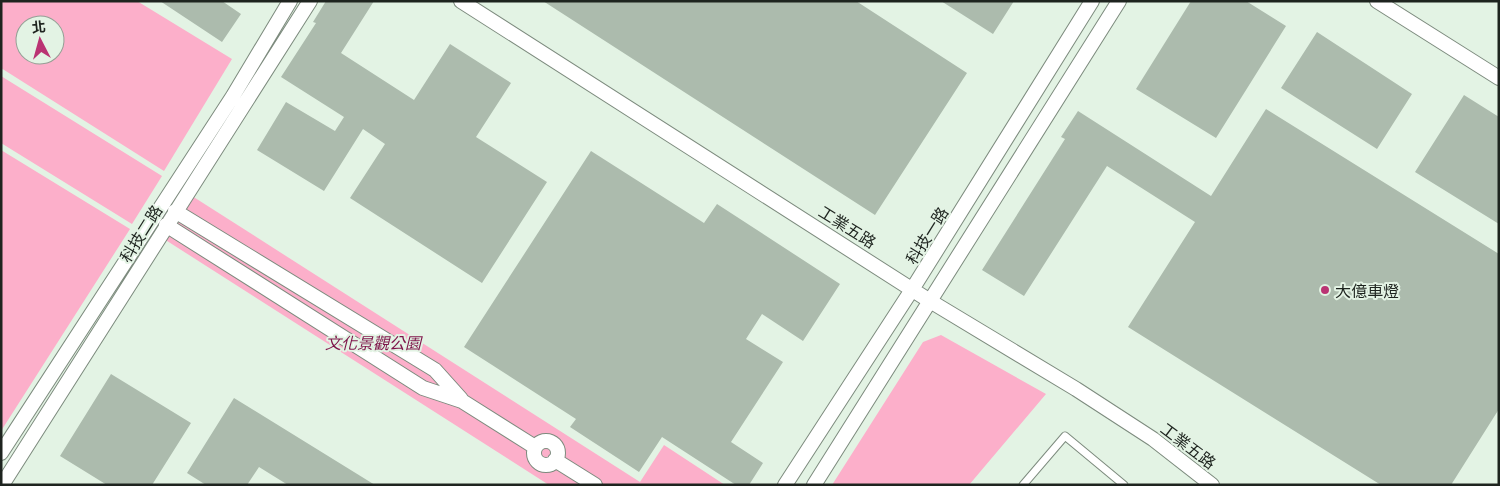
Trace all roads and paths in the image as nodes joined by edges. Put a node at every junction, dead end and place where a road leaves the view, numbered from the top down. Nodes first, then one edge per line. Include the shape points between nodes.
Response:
1 (290, 1) edge
2 (310, 1) edge
3 (461, 1) edge
4 (1092, 1) edge
5 (1119, 1) edge
6 (1377, 1) edge
7 (1499, 78) edge
8 (175, 210) junction
9 (166, 225) junction
10 (913, 288) junction
11 (930, 300) junction
12 (462, 401) junction
13 (1, 453) edge
14 (6, 482) edge
15 (595, 485) edge
16 (785, 485) edge
17 (814, 485) edge
18 (1023, 485) edge
19 (1124, 485) edge
20 (1212, 485) edge

1 - 13 street, 科技二路
2 - 8 street, 科技二路
3 - 10 street, 工業五路
4 - 10 street, 科技一路
5 - 11 street
6 - 7 street
8 - 9 street, 科技二路
8 - 12 street via 435,370
9 - 12 street via 423,388
9 - 14 street, 科技二路
10 - 11 street, 工業五路
10 - 16 street, 科技一路
11 - 17 street
11 - 20 street, 工業五路 via 1154,439
12 - 15 street via 535,447 534,455 538,462 545,465 555,460
18 - 19 lane via 1065,436

